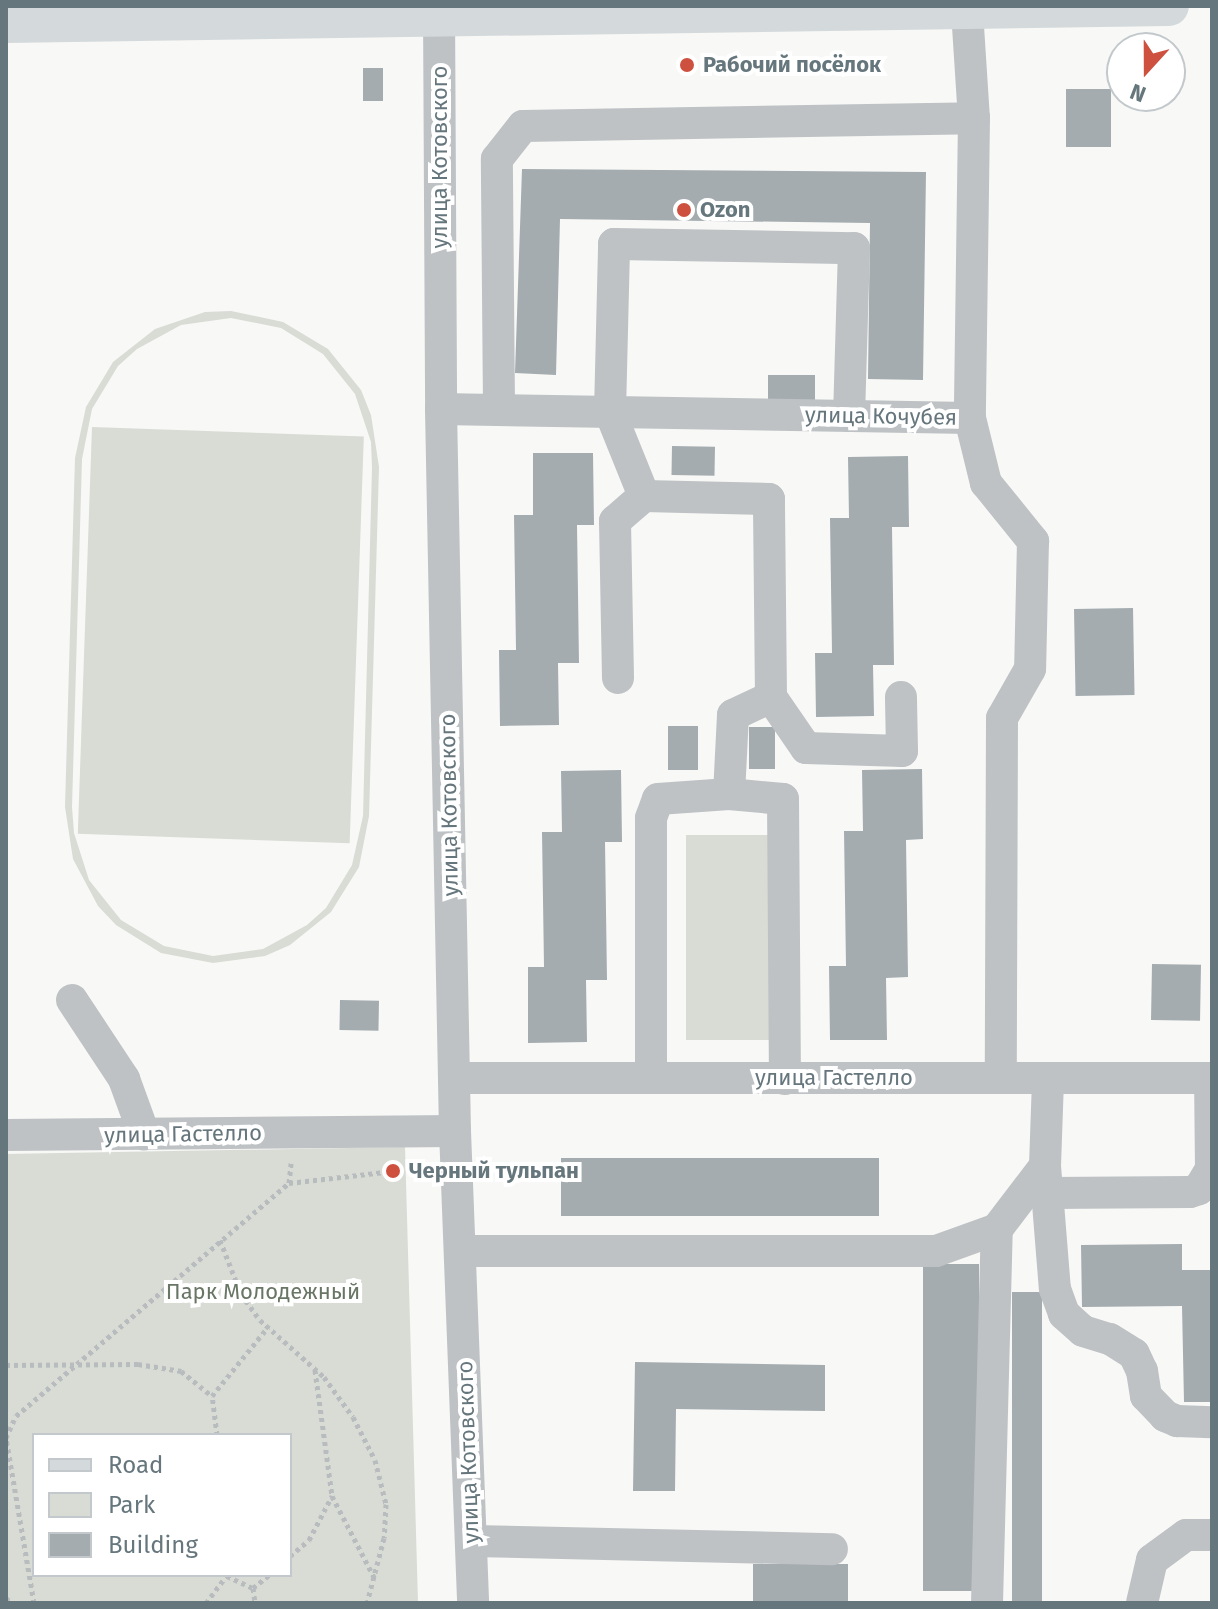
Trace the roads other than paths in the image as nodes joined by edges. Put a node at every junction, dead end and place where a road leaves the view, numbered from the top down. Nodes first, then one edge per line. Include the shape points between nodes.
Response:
1 (1169, 6) edge
2 (439, 11) edge
3 (967, 11) junction
4 (6, 23) edge
5 (974, 118) junction
6 (499, 408) junction
7 (441, 409) junction
8 (610, 412) junction
9 (849, 416) junction
10 (970, 418) junction
11 (644, 496) junction
12 (618, 678) dead end
13 (771, 697) junction
14 (901, 697) dead end
15 (729, 794) junction
16 (72, 1000) dead end
17 (455, 1078) junction
18 (651, 1078) junction
19 (1001, 1078) junction
20 (1048, 1078) junction
21 (1211, 1078) edge
22 (785, 1079) junction
23 (455, 1131) junction
24 (144, 1134) junction
25 (6, 1135) edge
26 (1047, 1179) junction
27 (997, 1229) junction
28 (460, 1251) junction
29 (1212, 1422) edge
30 (1212, 1535) edge
31 (472, 1541) junction
32 (832, 1549) dead end
33 (473, 1603) edge
34 (987, 1603) edge
35 (1142, 1603) edge

1 - 3 main road
2 - 3 main road
2 - 4 main road
2 - 7 street, улица Котовского
3 - 5 street
5 - 6 street via 523,126 497,159
5 - 10 street
6 - 7 street, улица Кочубея
6 - 8 street, улица Кочубея
7 - 17 street, улица Котовского
8 - 9 street, улица Кочубея
8 - 9 street via 614,244 630,244 854,248
8 - 11 street
9 - 10 street, улица Кочубея
10 - 19 street, улица Кочубея via 986,483 1033,541 1030,669 1002,718
11 - 12 street via 615,521
11 - 13 street via 769,499
13 - 14 street via 806,748 902,751
13 - 15 street via 733,715
15 - 18 street via 658,799 651,818
15 - 22 street via 783,799
16 - 24 street via 124,1079
17 - 18 street, улица Гастелло
17 - 23 street, улица Котовского
18 - 22 street, улица Гастелло
19 - 20 street, улица Гастелло
19 - 22 street, улица Гастелло
20 - 21 street, улица Гастелло
20 - 26 street
21 - 26 street via 1211,1169 1199,1189
23 - 24 street, улица Гастелло
23 - 28 street, улица Котовского
24 - 25 street, улица Гастелло
26 - 27 street
26 - 29 street via 1055,1289 1064,1314 1083,1331 1134,1354 1146,1396 1165,1416
27 - 28 street via 936,1251
27 - 34 street
28 - 31 street, улица Котовского
30 - 35 street via 1186,1535 1152,1560
31 - 32 street
31 - 33 street, улица Котовского

